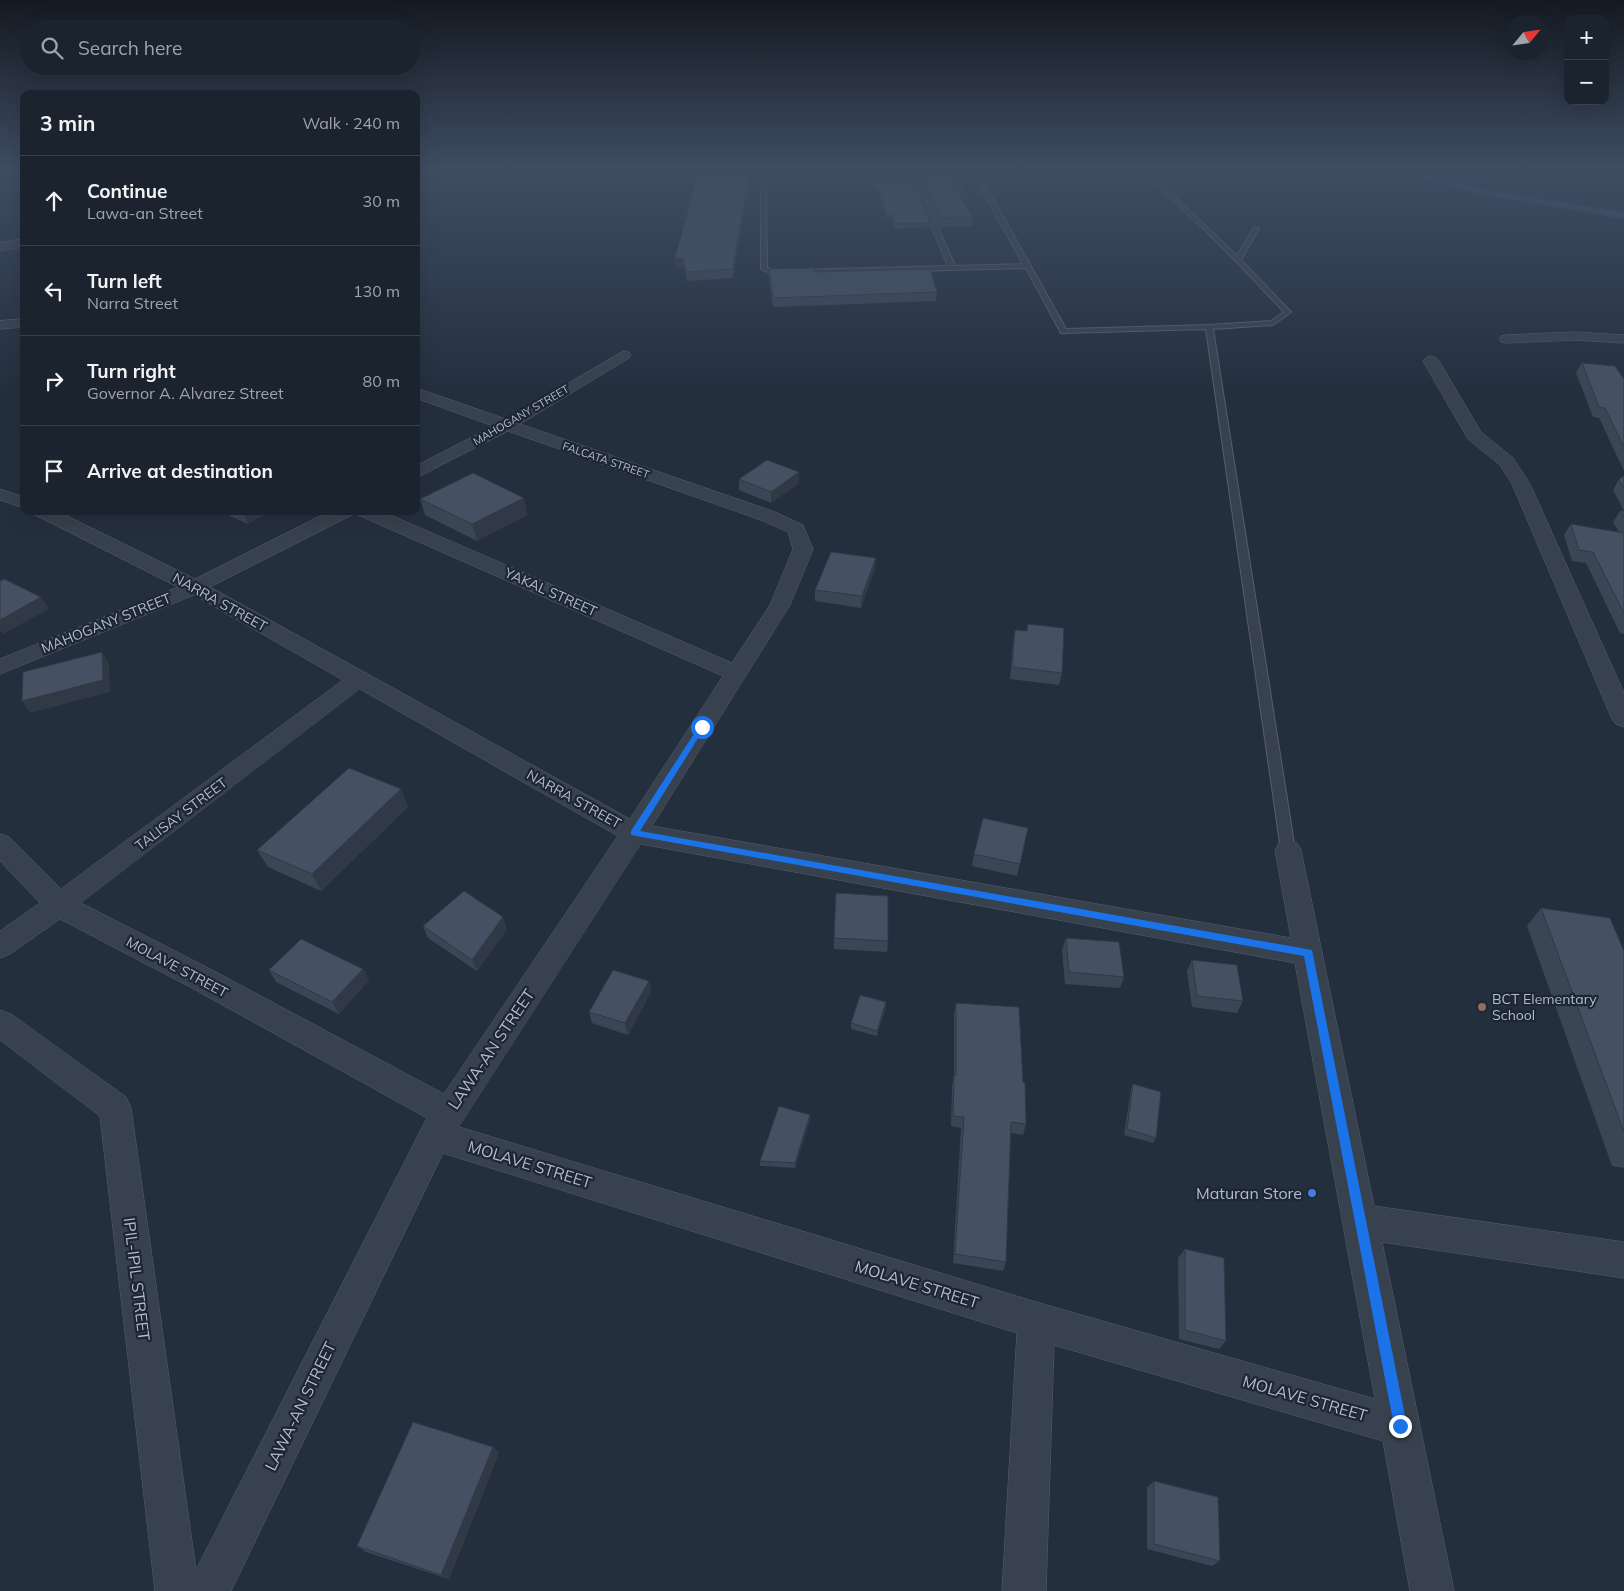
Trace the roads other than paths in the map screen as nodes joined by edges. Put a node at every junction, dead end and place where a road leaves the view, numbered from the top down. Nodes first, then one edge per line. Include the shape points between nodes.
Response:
1 (17, 244) edge
2 (764, 244) edge
3 (942, 244) edge
4 (1016, 244) edge
5 (1222, 244) edge
6 (1247, 244) edge
7 (0, 247) edge
8 (1238, 260) junction
9 (1028, 266) junction
10 (952, 267) junction
11 (20, 323) edge
12 (0, 325) edge
13 (1209, 328) junction
14 (1506, 339) dead end
15 (1624, 339) edge
16 (624, 355) dead end
17 (1431, 361) dead end
18 (420, 393) edge
19 (507, 425) junction
20 (420, 471) edge
21 (0, 494) edge
22 (20, 501) edge
23 (50, 515) edge
24 (336, 515) edge
25 (375, 515) edge
26 (796, 529) joint
27 (195, 587) junction
28 (0, 667) edge
29 (736, 673) junction
30 (359, 679) junction
31 (1624, 719) edge
32 (634, 833) junction
33 (0, 844) edge
34 (1288, 850) joint
35 (59, 905) junction
36 (0, 946) edge
37 (1308, 952) junction
38 (0, 1023) edge
39 (441, 1124) junction
40 (1360, 1222) junction
41 (1624, 1260) edge
42 (1036, 1321) junction
43 (1400, 1426) junction
44 (177, 1591) edge
45 (208, 1591) edge
46 (1024, 1591) edge
47 (1432, 1591) edge

1 - 7 street
2 - 10 lane via 764,269 773,272
3 - 10 lane
4 - 9 lane
5 - 8 lane
6 - 8 lane
8 - 13 lane via 1288,312 1273,323
9 - 10 lane
9 - 13 lane via 1064,331
11 - 12 street
13 - 34 lane
14 - 15 street via 1575,336
16 - 19 street, MAHOGANY STREET
17 - 31 street via 1474,435 1507,462 1521,484
18 - 19 street, FALCATA STREET
19 - 20 street, MAHOGANY STREET
19 - 26 street, FALCATA STREET via 768,516
21 - 22 street
23 - 27 street, NARRA STREET
24 - 27 street, MAHOGANY STREET
25 - 29 street, YAKAL STREET
26 - 29 street, LAWA-AN STREET via 803,549 792,577 780,605
27 - 28 street, MAHOGANY STREET
27 - 30 street, NARRA STREET
29 - 32 street, LAWA-AN STREET
30 - 32 street, NARRA STREET
30 - 35 street, TALISAY STREET
32 - 37 street, NARRA STREET
32 - 39 street, LAWA-AN STREET
33 - 35 street, MOLAVE STREET
34 - 37 street
35 - 36 street, TALISAY STREET
35 - 39 street, MOLAVE STREET via 202,979
37 - 40 street
38 - 44 street, IPIL-IPIL STREET via 115,1108
39 - 42 street, MOLAVE STREET
39 - 45 street, LAWA-AN STREET
40 - 41 street
40 - 43 street
42 - 43 street, MOLAVE STREET
42 - 46 street
43 - 47 street

